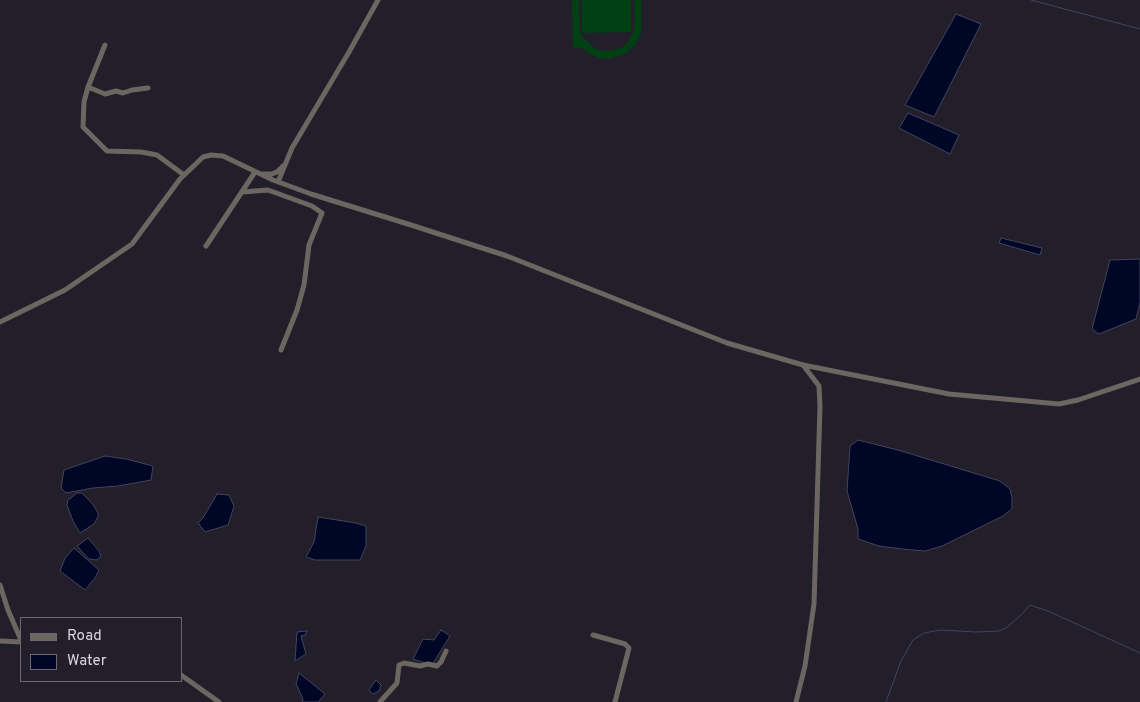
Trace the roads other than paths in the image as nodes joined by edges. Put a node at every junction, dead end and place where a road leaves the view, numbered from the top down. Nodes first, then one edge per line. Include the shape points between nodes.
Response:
1 (378, 0) edge
2 (104, 45) dead end
3 (88, 87) junction
4 (148, 88) dead end
5 (286, 162) junction
6 (257, 173) junction
7 (184, 175) junction
8 (278, 182) junction
9 (242, 192) junction
10 (206, 246) dead end
11 (0, 322) edge
12 (281, 350) dead end
13 (803, 365) junction
14 (1140, 379) edge
15 (0, 585) edge
16 (593, 635) dead end
17 (20, 639) edge
18 (0, 641) edge
19 (20, 641) edge
20 (446, 650) dead end
21 (182, 676) edge
22 (219, 702) edge
23 (380, 702) edge
24 (616, 702) edge
25 (796, 702) edge

1 - 5 street
2 - 3 street
3 - 4 street via 105,94
3 - 7 street via 83,127 107,151 157,155
5 - 6 street via 278,172
5 - 8 street
6 - 7 street via 223,156 211,155 203,157
6 - 8 street
6 - 9 street
7 - 11 street via 132,244 65,290
8 - 13 street via 507,256 727,343
9 - 10 street
9 - 12 street via 268,190 312,206 322,213 309,245 297,310
13 - 14 street via 949,394 1059,404
13 - 25 street via 819,386 820,406 814,604
15 - 17 street
16 - 24 street via 629,648
18 - 19 street
20 - 23 street via 437,666 399,665 397,683
21 - 22 street

